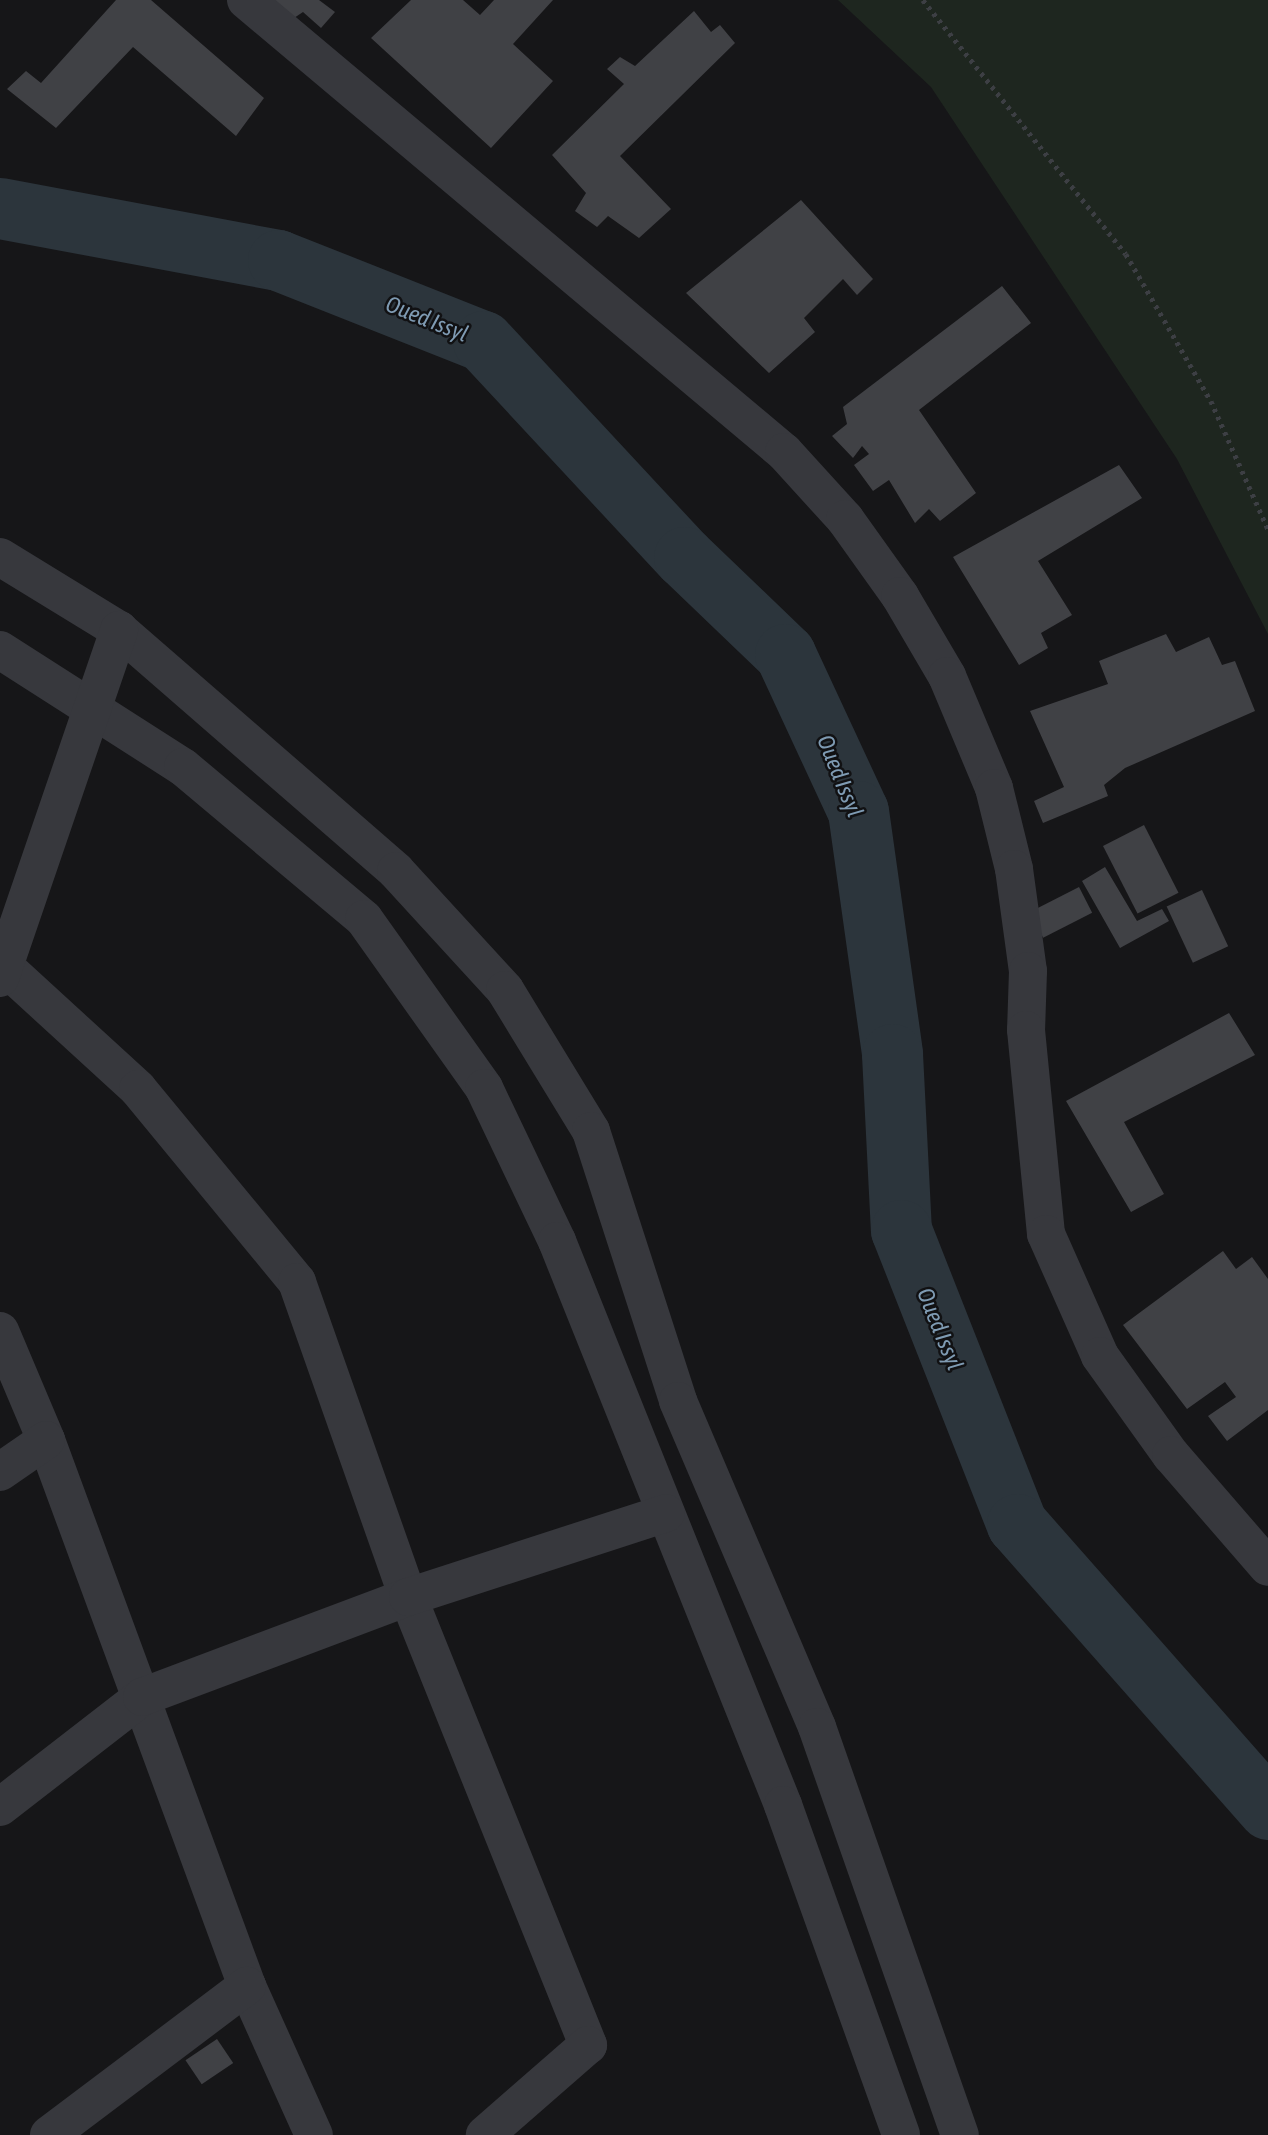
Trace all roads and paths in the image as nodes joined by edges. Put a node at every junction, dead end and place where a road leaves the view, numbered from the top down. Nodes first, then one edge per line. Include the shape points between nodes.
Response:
1 (246, 0) edge
2 (923, 0) edge
3 (1268, 529) edge
4 (0, 556) edge
5 (119, 630) junction
6 (0, 650) edge
7 (95, 711) junction
8 (2, 973) edge
9 (0, 1331) edge
10 (46, 1440) junction
11 (0, 1472) edge
12 (666, 1513) junction
13 (1268, 1567) edge
14 (408, 1597) junction
15 (142, 1697) junction
16 (0, 1807) edge
17 (247, 1986) junction
18 (49, 2135) edge
19 (314, 2135) edge
20 (485, 2135) edge
21 (901, 2135) edge
22 (960, 2135) edge

1 - 13 street via 784,452 845,519 900,596 947,676 994,788 1014,869 1028,971 1032,1118 1046,1234 1100,1356 1171,1455
2 - 3 path via 1126,254 1211,401
4 - 5 street
5 - 7 street
5 - 22 street via 405,881 505,990 591,1131 678,1401 817,1727
6 - 7 street
7 - 8 street
7 - 12 street via 183,767 372,930 484,1087 557,1241
8 - 14 street via 138,1089 296,1282
9 - 10 street
10 - 11 street
10 - 15 street
12 - 14 street
12 - 21 street via 783,1805
14 - 15 street
14 - 20 street via 588,2045
15 - 16 street
15 - 17 street
17 - 18 street
17 - 19 street

